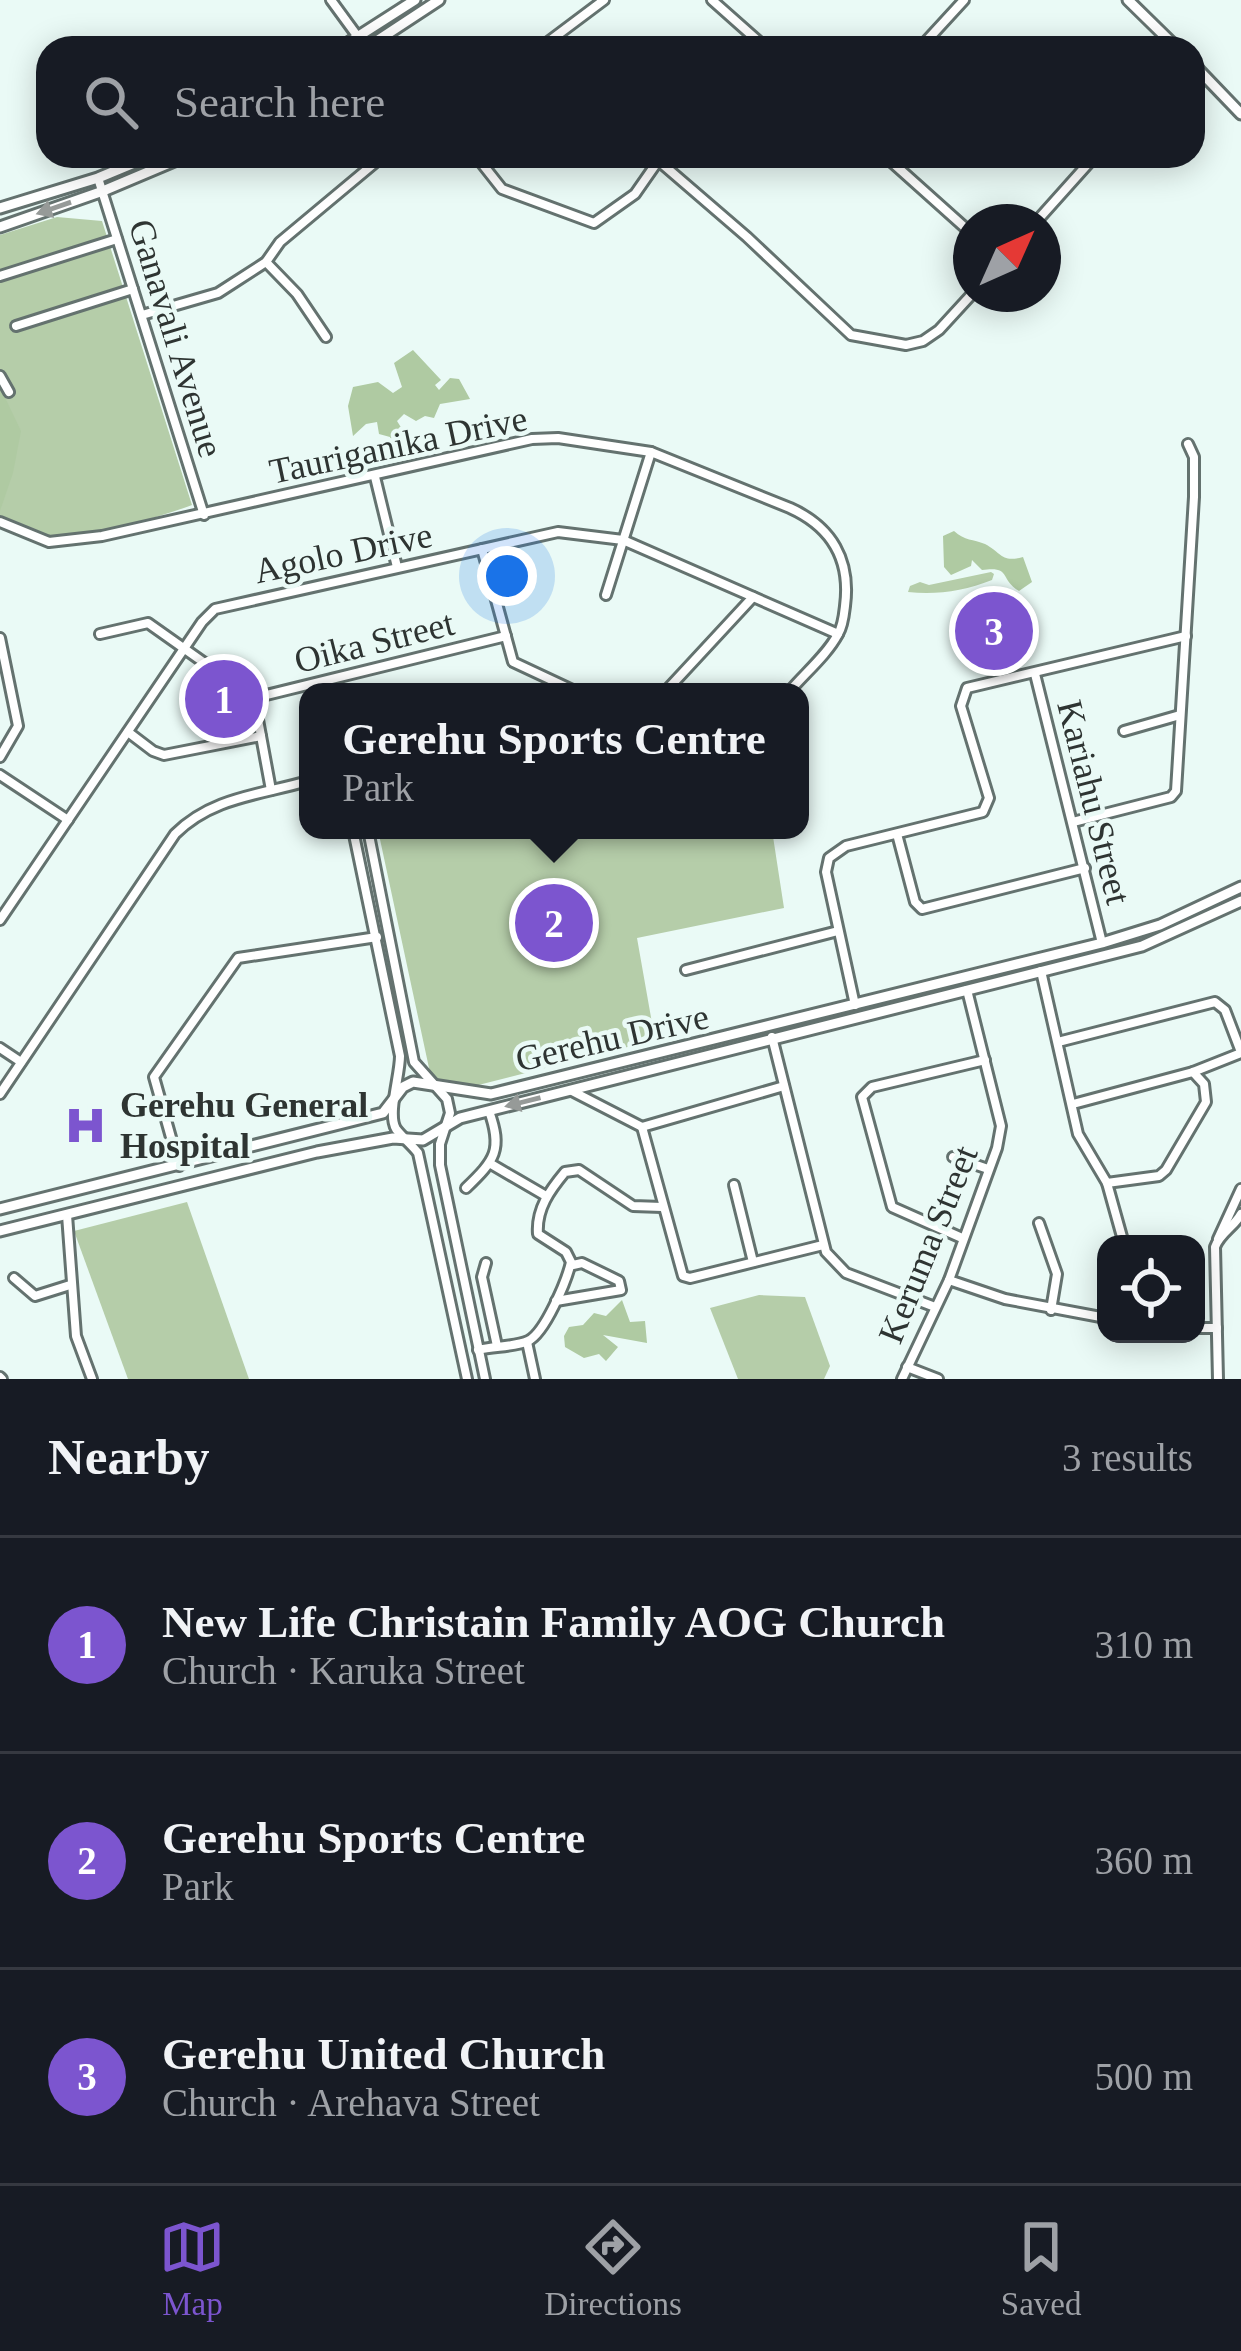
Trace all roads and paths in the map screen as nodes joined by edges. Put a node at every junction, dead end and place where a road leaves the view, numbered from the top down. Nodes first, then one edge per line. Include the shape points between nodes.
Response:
1 (332, 0) edge
2 (416, 0) edge
3 (439, 0) edge
4 (604, 0) edge
5 (712, 0) edge
6 (964, 0) edge
7 (1128, 0) edge
8 (357, 36) edge
9 (360, 36) edge
10 (384, 36) edge
11 (559, 36) edge
12 (752, 36) edge
13 (931, 36) edge
14 (1165, 36) edge
15 (1205, 76) edge
16 (1241, 114) edge
17 (123, 168) edge
18 (158, 168) edge
19 (369, 168) edge
20 (485, 168) edge
21 (651, 168) edge
22 (666, 168) edge
23 (899, 168) edge
24 (1084, 168) edge
25 (98, 178) junction
26 (103, 191) junction
27 (1052, 204) edge
28 (0, 208) edge
29 (953, 217) edge
30 (0, 227) edge
31 (117, 238) junction
32 (266, 262) junction
33 (0, 276) edge
34 (134, 289) junction
35 (955, 312) edge
36 (142, 315) junction
37 (16, 326) dead end
38 (326, 338) dead end
39 (0, 376) edge
40 (9, 392) dead end
41 (1188, 444) dead end
42 (651, 452) junction
43 (375, 477) junction
44 (204, 514) junction
45 (0, 523) edge
46 (623, 540) junction
47 (482, 549) junction
48 (397, 567) junction
49 (606, 595) dead end
50 (753, 597) junction
51 (100, 634) dead end
52 (838, 634) junction
53 (506, 636) junction
54 (1186, 636) junction
55 (0, 638) edge
56 (183, 650) junction
57 (1035, 674) junction
58 (315, 683) edge
59 (557, 683) edge
60 (673, 683) edge
61 (797, 683) edge
62 (299, 687) edge
63 (254, 698) junction
64 (1180, 715) junction
65 (128, 731) junction
66 (1124, 731) dead end
67 (261, 736) junction
68 (0, 757) edge
69 (0, 775) edge
70 (299, 785) edge
71 (272, 790) junction
72 (68, 820) junction
73 (1073, 822) junction
74 (897, 834) junction
75 (355, 839) edge
76 (370, 839) edge
77 (1085, 868) junction
78 (1241, 887) edge
79 (1241, 901) edge
80 (0, 920) edge
81 (838, 931) junction
82 (376, 938) junction
83 (1102, 944) junction
84 (686, 970) dead end
85 (1041, 971) junction
86 (967, 989) junction
87 (855, 1005) junction
88 (772, 1037) junction
89 (1058, 1042) junction
90 (0, 1048) edge
91 (1241, 1053) edge
92 (985, 1060) junction
93 (21, 1062) junction
94 (1193, 1072) junction
95 (784, 1086) junction
96 (439, 1088) junction
97 (571, 1090) junction
98 (0, 1094) edge
99 (397, 1095) junction
100 (1073, 1104) junction
101 (489, 1111) junction
102 (642, 1126) junction
103 (445, 1128) junction
104 (408, 1140) junction
105 (953, 1156) dead end
106 (491, 1164) junction
107 (179, 1166) junction
108 (988, 1169) junction
109 (121, 1180) junction
110 (1107, 1184) junction
111 (734, 1185) dead end
112 (466, 1188) dead end
113 (1241, 1189) edge
114 (547, 1196) junction
115 (124, 1200) junction
116 (662, 1207) junction
117 (0, 1209) edge
118 (67, 1214) junction
119 (1241, 1214) edge
120 (1039, 1223) dead end
121 (0, 1231) edge
122 (1237, 1231) edge
123 (1121, 1235) edge
124 (962, 1238) junction
125 (1217, 1240) junction
126 (824, 1245) junction
127 (753, 1262) junction
128 (487, 1263) dead end
129 (571, 1266) junction
130 (14, 1278) dead end
131 (949, 1280) junction
132 (70, 1285) junction
133 (556, 1301) junction
134 (935, 1307) junction
135 (1051, 1310) junction
136 (1097, 1317) edge
137 (1205, 1328) edge
138 (1217, 1328) junction
139 (526, 1342) junction
140 (497, 1346) junction
141 (478, 1350) junction
142 (907, 1366) junction
143 (92, 1379) edge
144 (467, 1379) edge
145 (485, 1379) edge
146 (535, 1379) edge
147 (902, 1379) edge
148 (938, 1379) edge
149 (1218, 1379) edge

1 - 8 street
2 - 9 street
3 - 10 street
4 - 11 street
5 - 12 street
6 - 13 street
7 - 14 street
15 - 16 street
17 - 25 street
18 - 26 street
19 - 32 street
20 - 21 street via 502,189 594,223 635,194
22 - 35 street via 851,334 906,345
23 - 29 street
24 - 27 street
25 - 26 street, Ganavali Avenue
25 - 28 street
26 -> 30 street
26 - 31 street, Ganavali Avenue
31 - 33 street
31 - 34 street, Ganavali Avenue
32 - 36 street via 218,293
32 - 38 street
34 - 36 street, Ganavali Avenue
34 - 37 street
36 - 44 street, Ganavali Avenue
39 - 40 street
41 - 54 street via 1194,497
42 - 43 street, Tauriganika Drive via 532,439
42 - 46 street
42 - 52 street, Tauriganika Drive via 810,517 829,533 847,580
43 - 44 street, Tauriganika Drive
43 - 48 street
44 - 45 street, Tauriganika Drive via 62,542
46 - 47 street, Agolo Drive via 558,532
46 - 49 street
46 - 50 street, Agolo Drive
47 - 48 street, Agolo Drive
47 - 53 street
48 - 56 street, Agolo Drive via 215,609
50 - 52 street, Agolo Drive
50 - 60 street
51 - 56 street via 148,623
52 - 61 street
53 - 58 street, Oika Street
53 - 59 street via 513,662
54 - 57 street
54 - 64 street
55 - 68 street via 18,726
56 - 63 street
56 - 65 street, Agolo Drive
57 - 73 street, Kariahu Street
57 - 74 street via 972,684 963,693 988,798 983,812
62 - 63 street, Oika Street
63 - 67 street
64 - 66 street
64 - 73 street via 1174,794
65 - 67 street via 164,755
65 - 72 street, Agolo Drive
67 - 71 street
69 - 72 street
70 - 71 street
71 - 93 street via 215,804 175,834
72 - 80 street, Agolo Drive
73 - 77 street, Kariahu Street
74 - 77 street via 922,908
74 - 81 street via 831,854 826,872
75 - 82 street
76 - 96 street via 414,1062
77 - 83 street, Kariahu Street
78 - 83 street, Gerehu Drive
79 - 85 street, Gerehu Drive via 1142,946
81 - 84 street
81 - 87 street
82 - 99 street via 400,1056
82 - 107 street via 238,958 154,1076
83 - 87 street, Gerehu Drive
85 - 86 street, Gerehu Drive
85 - 89 street
86 - 88 street, Gerehu Drive
86 - 92 street, Keruma Street
87 - 96 street, Gerehu Drive via 491,1094
88 - 95 street
88 - 97 street, Gerehu Drive
89 - 91 street via 1215,1003
89 - 100 street
90 - 93 street
91 - 94 street
92 - 108 street, Keruma Street via 1000,1126
92 - 124 street via 869,1088 862,1097 892,1207
93 - 98 street
94 - 100 street
94 - 110 street via 1206,1102 1166,1170
95 - 102 street
95 - 126 street
96 - 99 street, Gerehu Drive via 413,1082
96 - 103 street via 450,1113
97 -> 101 street, Gerehu Drive
97 - 102 street
99 - 104 street via 391,1112
99 - 107 street, Gerehu Drive via 383,1113
100 - 110 street via 1078,1134
101 - 103 street, Gerehu Drive
101 - 106 street via 498,1136
102 - 116 street
103 - 104 street, Gerehu Drive
103 - 141 street via 440,1165
104 - 115 street, Gerehu Drive via 317,1152
104 - 144 street via 418,1153
105 - 108 street
106 - 112 street
106 - 114 street
107 - 109 street, Gerehu Drive
108 - 124 street, Keruma Street
109 - 115 street
109 - 117 street, Gerehu Drive
110 - 123 street
111 - 127 street
113 - 125 street
114 - 116 street via 574,1169 633,1206
114 - 129 street via 538,1234 566,1252
115 - 118 street, Gerehu Drive
116 - 127 street via 683,1276
118 - 121 street, Gerehu Drive
118 - 132 street
119 - 122 street
120 - 135 street via 1057,1274
122 - 125 street
124 - 131 street, Keruma Street
125 - 138 street
126 - 127 street
126 - 134 street via 846,1273
128 - 140 street via 482,1277
129 - 133 street
129 - 133 street via 582,1263 619,1281 620,1292
130 - 132 street via 34,1296
131 - 134 street, Keruma Street
131 - 135 street
132 - 143 street
133 - 139 street
134 - 142 street, Keruma Street
135 - 136 street
137 - 138 street
138 - 149 street
139 - 140 street
139 - 146 street
140 - 141 street
141 - 145 street
142 - 147 street, Keruma Street
142 - 148 street

